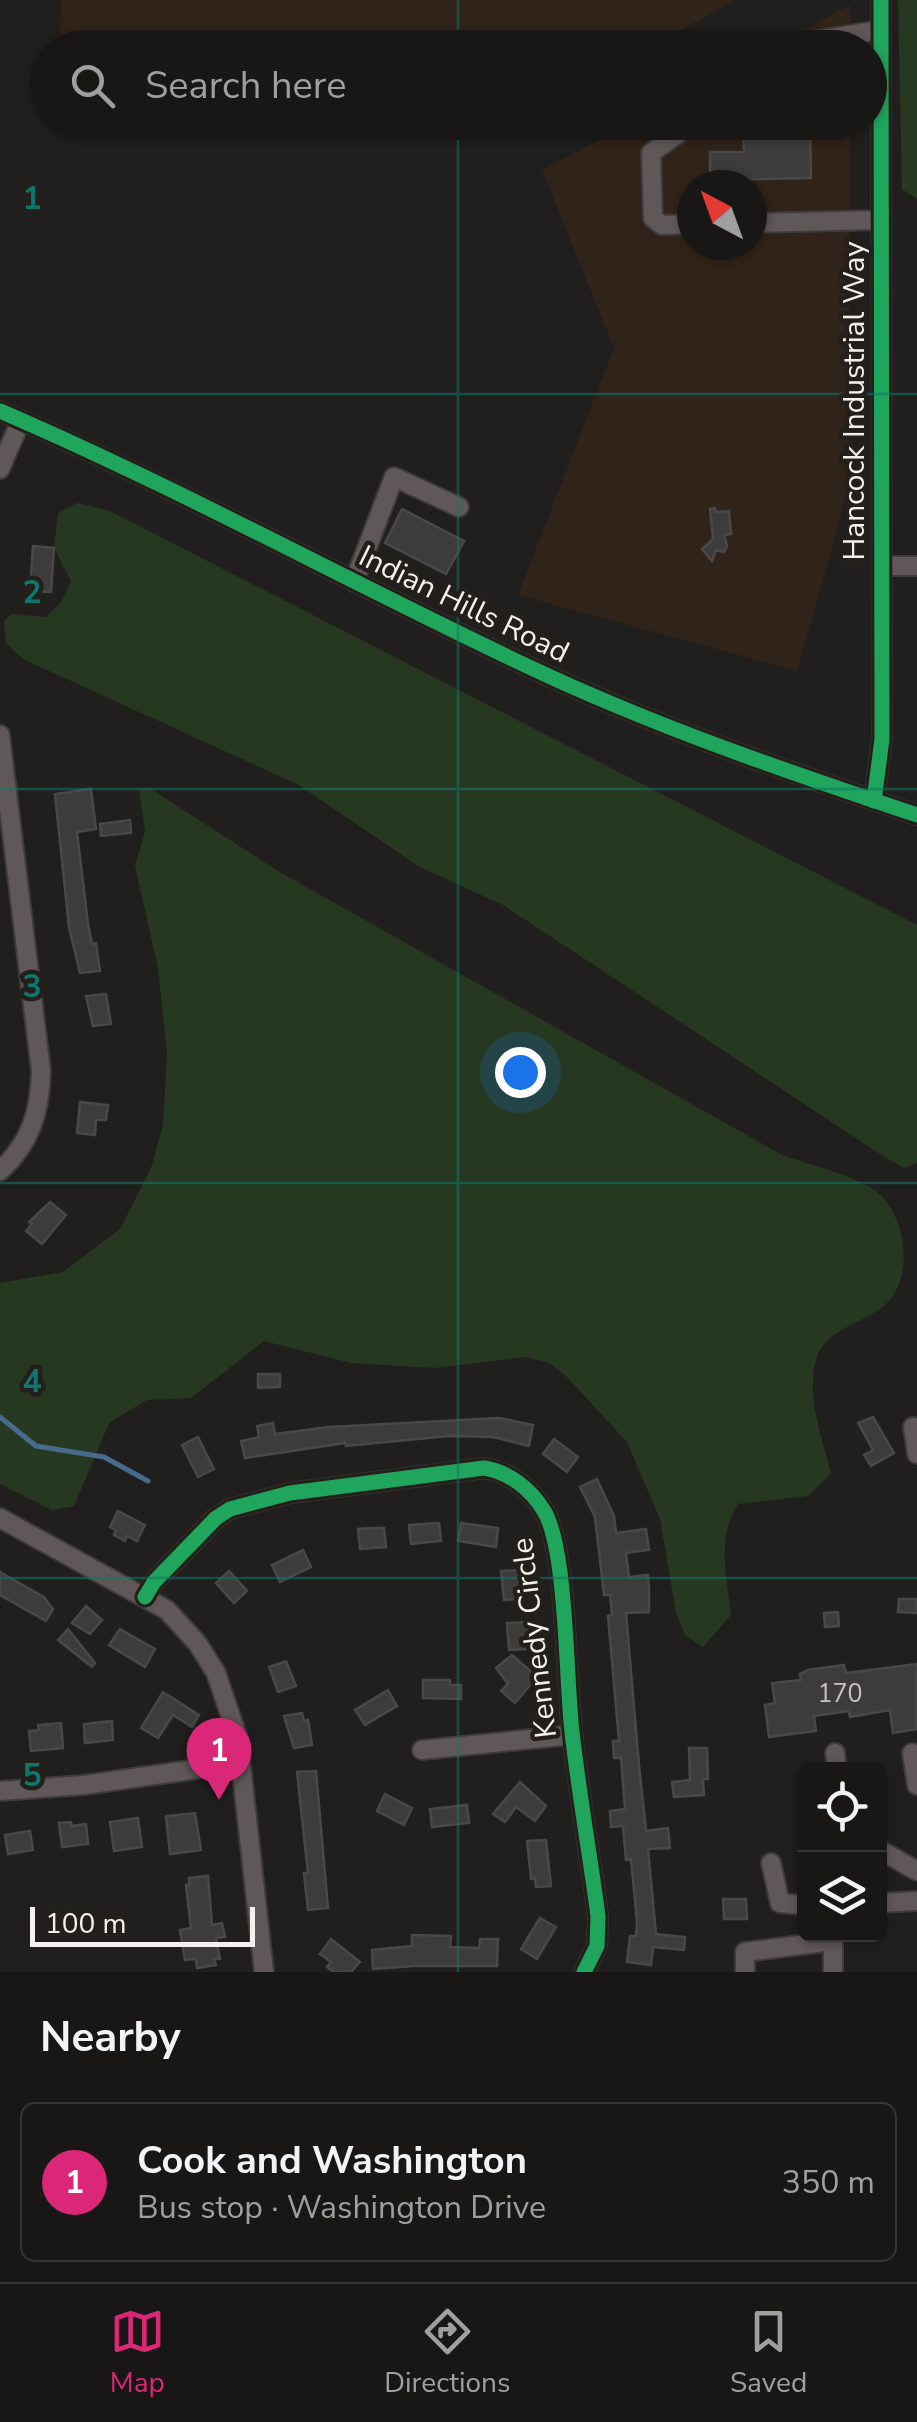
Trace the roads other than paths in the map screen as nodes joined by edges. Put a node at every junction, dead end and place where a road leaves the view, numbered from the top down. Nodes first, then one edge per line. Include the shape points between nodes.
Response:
1 (881, 0) edge
2 (881, 30) edge
3 (669, 140) edge
4 (881, 140) edge
5 (881, 220) junction
6 (767, 222) edge
7 (677, 224) edge
8 (0, 411) edge
9 (21, 420) junction
10 (0, 469) edge
11 (458, 507) dead end
12 (882, 566) junction
13 (917, 566) edge
14 (354, 582) junction
15 (0, 734) edge
16 (2, 760) edge
17 (874, 801) junction
18 (917, 816) edge
19 (0, 1171) edge
20 (912, 1427) dead end
21 (917, 1454) edge
22 (0, 1518) edge
23 (145, 1597) junction
24 (572, 1735) junction
25 (422, 1750) dead end
26 (912, 1753) dead end
27 (240, 1763) junction
28 (917, 1785) edge
29 (0, 1791) edge
30 (884, 1852) edge
31 (771, 1863) dead end
32 (917, 1871) edge
33 (917, 1901) edge
34 (887, 1903) edge
35 (797, 1904) edge
36 (807, 1942) edge
37 (832, 1942) edge
38 (264, 1972) edge
39 (584, 1972) edge
40 (745, 1972) edge
41 (833, 1972) edge

1 - 2 street, Hancock Industrial Way
3 - 7 street via 651,153 654,218
4 - 5 street, Hancock Industrial Way
5 - 6 street
5 - 12 street, Hancock Industrial Way
8 - 9 street, Indian Hills Road
9 - 10 street
9 - 14 street, Indian Hills Road
11 - 14 street via 394,476
12 - 13 street
12 - 17 street, Hancock Industrial Way via 882,740
14 - 17 street, Indian Hills Road via 696,740
15 - 16 street
16 - 19 street via 41,1071 40,1106 30,1133
17 - 18 street, Indian Hills Road
20 - 21 street
22 - 23 street
23 - 24 street, Kennedy Circle via 216,1518 246,1503 484,1468 504,1471 545,1512 553,1537
23 - 27 street via 182,1625 216,1673
24 - 25 street
24 - 39 street, Kennedy Circle via 598,1916 597,1946
26 - 28 street
27 - 29 street
27 - 38 street
30 - 32 street
31 - 35 street via 780,1902
33 - 34 street
36 - 40 street via 745,1952
37 - 41 street

